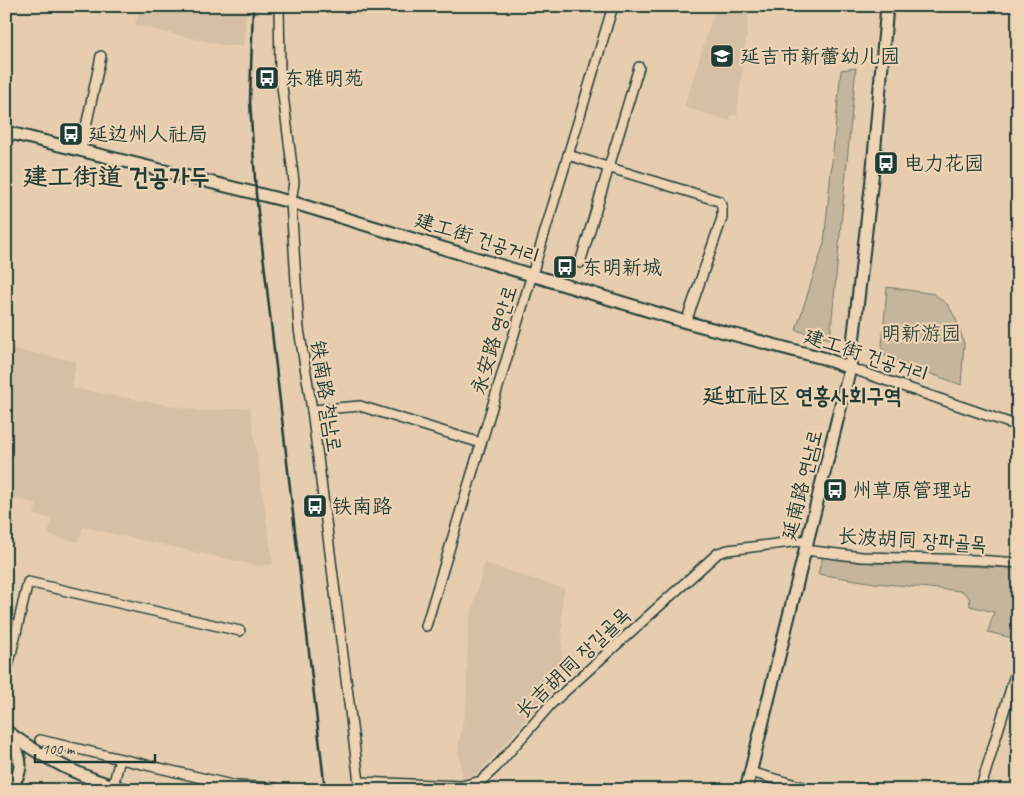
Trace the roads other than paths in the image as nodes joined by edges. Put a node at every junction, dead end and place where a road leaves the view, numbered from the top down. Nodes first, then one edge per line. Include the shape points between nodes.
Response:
1 (280, 6) edge
2 (612, 6) edge
3 (887, 6) edge
4 (101, 56) dead end
5 (639, 67) dead end
6 (6, 132) edge
7 (81, 150) junction
8 (568, 155) junction
9 (609, 167) junction
10 (291, 202) junction
11 (580, 263) dead end
12 (532, 274) junction
13 (686, 322) junction
14 (850, 368) junction
15 (312, 410) junction
16 (1018, 426) edge
17 (481, 443) junction
18 (807, 545) junction
19 (1018, 563) edge
20 (426, 626) dead end
21 (240, 631) dead end
22 (1018, 665) edge
23 (6, 675) edge
24 (6, 731) edge
25 (40, 740) dead end
26 (120, 759) junction
27 (750, 772) junction
28 (113, 786) junction
29 (359, 786) edge
30 (275, 788) dead end
31 (6, 790) edge
32 (127, 790) edge
33 (746, 790) edge
34 (814, 790) edge
35 (980, 790) edge

1 - 10 street, 铁南路 철남로 via 280,71 294,182
2 - 8 street, 永安路 영안로
3 - 14 main road, 延南路 연남로 via 872,179
4 - 7 street
5 - 9 street
6 - 7 main road, 建工街 건공거리
7 - 10 main road, 建工街 건공거리
8 - 9 street
8 - 12 street, 永安路 영안로
9 - 11 street
9 - 13 street via 718,201 722,205 722,218
10 - 12 main road, 建工街 건공거리
10 - 15 street, 铁南路 철남로 via 299,329
12 - 13 main road, 建工街 건공거리
12 - 17 street, 永安路 영안로
13 - 14 main road, 建工街 건공거리
14 - 16 street, 建工街 건공거리
14 - 18 main road, 延南路 연남로
15 - 17 street via 360,406
15 - 29 street, 铁南路 철남로
17 - 20 street, 永安路 영안로
18 - 19 street, 长波胡同 장파골목 via 862,557
18 - 27 main road, 延南路 연남로
18 - 29 street, 长吉胡同 장길골목 via 718,553 551,704 481,781 460,786
21 - 23 street via 28,582
22 - 35 street
24 - 28 main road via 76,774
24 - 31 main road via 22,763 18,776
25 - 26 street
26 - 28 street
26 - 30 street via 248,788
27 - 33 main road, 延南路 연남로
27 - 34 street
28 - 32 main road

